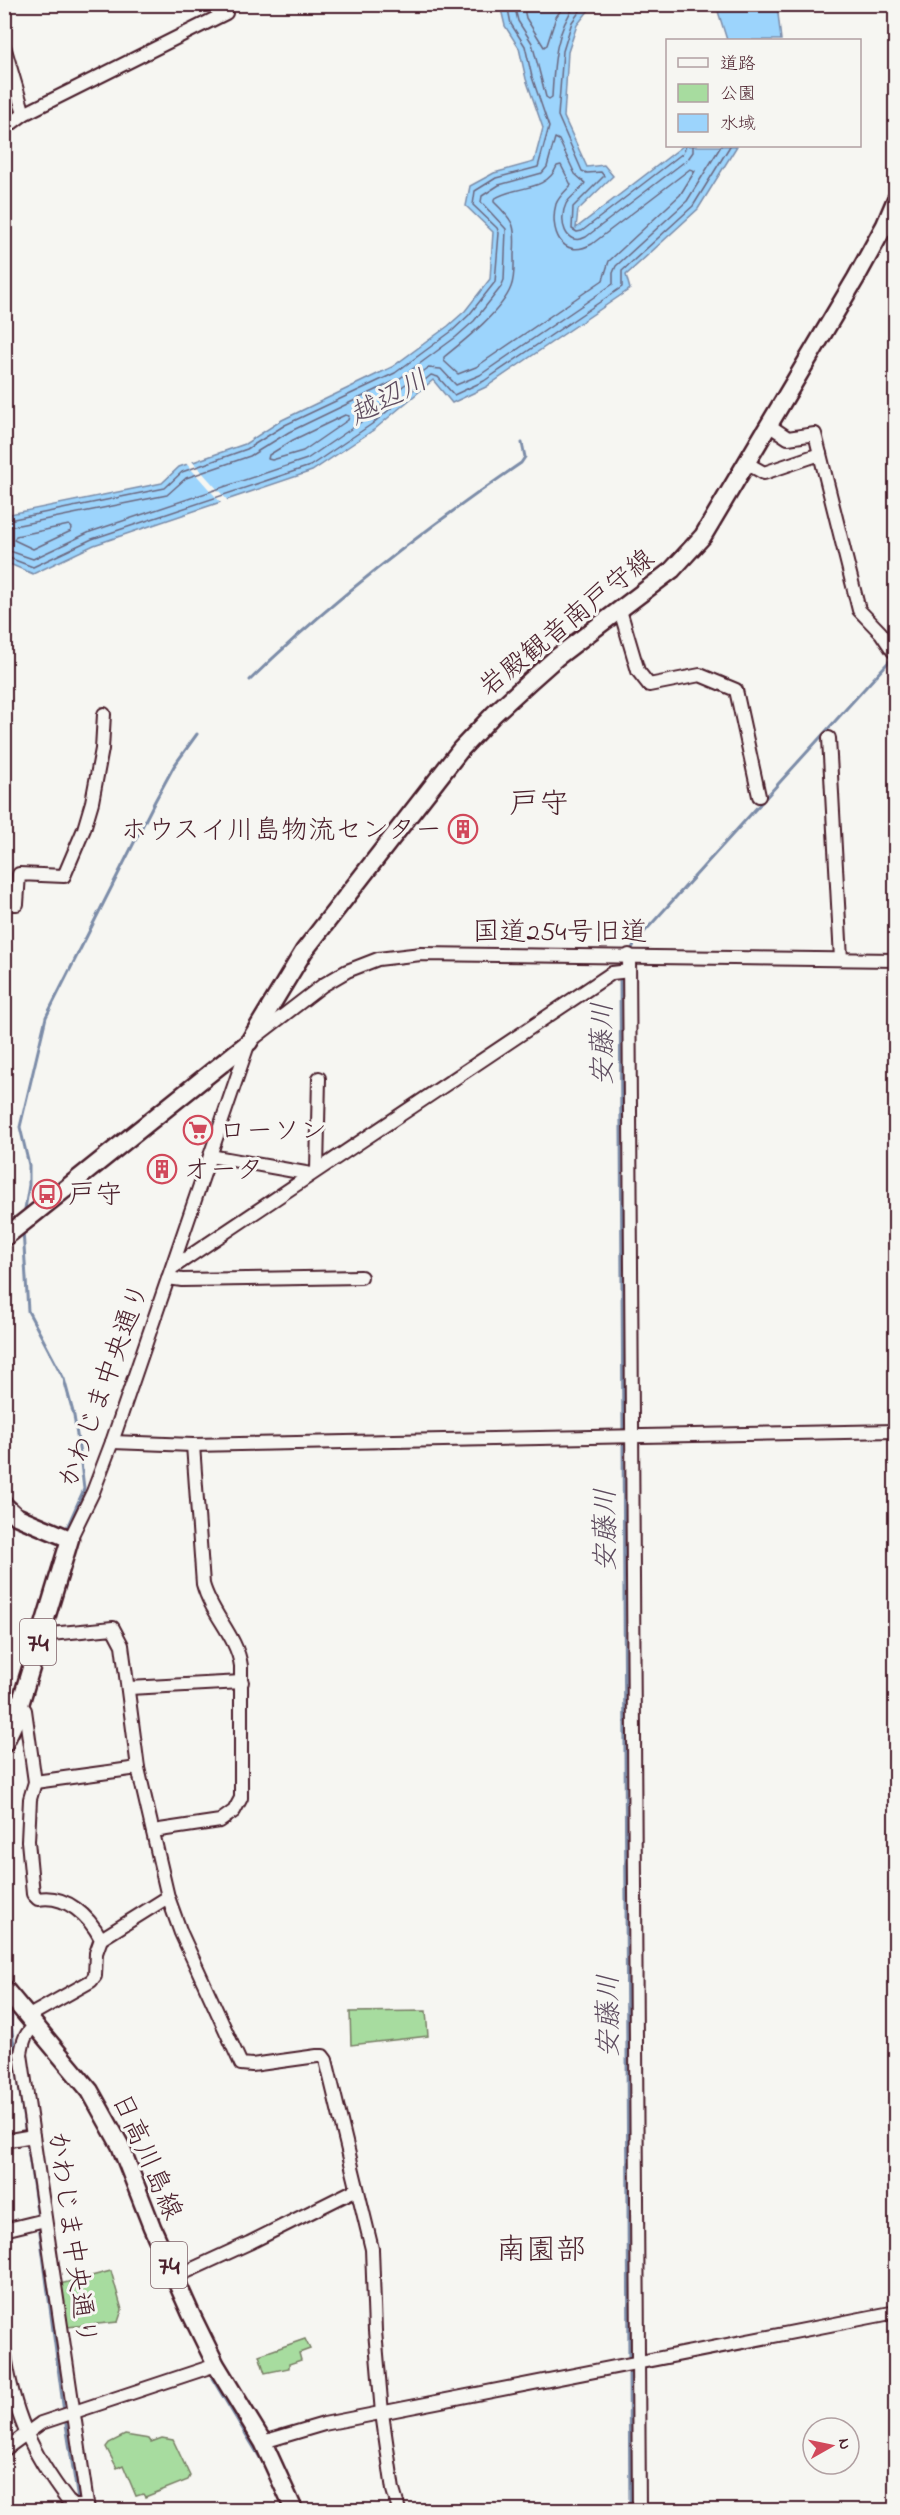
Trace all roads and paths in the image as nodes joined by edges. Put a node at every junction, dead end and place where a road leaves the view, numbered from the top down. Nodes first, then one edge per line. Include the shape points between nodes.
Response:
1 (222, 4) edge
2 (4, 46) edge
3 (24, 114) junction
4 (4, 129) edge
5 (896, 199) edge
6 (890, 229) edge
7 (770, 426) junction
8 (820, 454) junction
9 (748, 464) junction
10 (620, 610) junction
11 (896, 649) edge
12 (105, 714) dead end
13 (829, 738) dead end
14 (759, 796) dead end
15 (4, 904) edge
16 (629, 955) junction
17 (841, 959) junction
18 (896, 960) edge
19 (629, 971) junction
20 (249, 1042) junction
21 (319, 1078) dead end
22 (210, 1156) junction
23 (314, 1172) junction
24 (4, 1238) edge
25 (170, 1273) junction
26 (362, 1277) dead end
27 (896, 1431) edge
28 (631, 1436) junction
29 (112, 1442) junction
30 (193, 1445) junction
31 (7, 1511) edge
32 (70, 1539) junction
33 (40, 1635) junction
34 (242, 1682) junction
35 (129, 1688) junction
36 (20, 1704) junction
37 (4, 1744) edge
38 (138, 1768) junction
39 (34, 1782) junction
40 (153, 1831) junction
41 (168, 1897) junction
42 (101, 1939) junction
43 (4, 1988) edge
44 (32, 2021) junction
45 (33, 2136) junction
46 (4, 2141) edge
47 (357, 2189) junction
48 (45, 2220) junction
49 (4, 2230) edge
50 (175, 2277) junction
51 (896, 2312) edge
52 (4, 2349) edge
53 (639, 2363) junction
54 (216, 2365) junction
55 (72, 2413) junction
56 (382, 2413) junction
57 (25, 2433) junction
58 (263, 2442) junction
59 (4, 2450) edge
60 (80, 2508) edge
61 (294, 2511) edge
62 (399, 2511) edge
63 (639, 2511) edge

1 - 3 street via 226,13
2 - 3 street
3 - 4 street
5 - 6 main road, 岩殿観音南戸守線
6 - 7 main road, 岩殿観音南戸守線 via 856,278
7 - 8 street via 788,438 815,434
7 - 9 main road, 岩殿観音南戸守線
8 - 9 street via 764,473
8 - 11 street via 859,610 893,651
9 - 10 main road, 岩殿観音南戸守線 via 704,536 672,570
10 - 14 street via 638,670 648,685 700,675 736,690
10 - 20 main road, 岩殿観音南戸守線 via 530,681 461,749 304,951
12 - 15 street via 92,802 63,876 19,874 17,904
13 - 17 street
16 - 17 street, 国道254号旧道
16 - 19 street
16 - 20 street, 国道254号旧道 via 421,954 378,959 324,985
17 - 18 street, 国道254号旧道
19 - 23 street via 612,973
19 - 28 street
20 - 22 street, かわじま中央通り
20 - 24 main road, 岩殿観音南戸守線
21 - 23 street
22 - 23 street
22 - 25 street, かわじま中央通り
23 - 25 street
25 - 26 street via 182,1280
25 - 29 street, かわじま中央通り
27 - 28 street
28 - 30 street
28 - 53 street
29 - 30 street
29 - 32 street, かわじま中央通り
30 - 34 street via 203,1584 208,1601 239,1650
31 - 32 main road
32 - 33 main road, かわじま中央通り / 74
33 - 35 street via 113,1628 122,1645
33 - 36 main road, かわじま中央通り / 74
34 - 35 street
34 - 40 street via 241,1798 234,1811 220,1821
35 - 38 street
36 - 37 main road, かわじま中央通り / 74
36 - 39 street via 25,1710
38 - 39 street
38 - 40 street
39 - 42 street via 28,1841 33,1894 38,1899 50,1897 80,1912
40 - 41 street
41 - 42 street
41 - 47 street via 241,2064 323,2056
42 - 44 street via 91,1981
43 - 44 main road, 74
44 - 45 street, かわじま中央通り via 21,2054
44 - 50 main road, 日高川島線 / 74 via 90,2091 120,2145
45 - 46 street
45 - 48 street, かわじま中央通り
47 - 50 street
47 - 56 street via 372,2249
48 - 49 street
48 - 55 street, かわじま中央通り
50 - 54 main road, 日高川島線 / 74
51 - 53 street
52 - 57 street via 12,2395
53 - 56 street
53 - 63 street
54 - 55 street
54 - 58 main road, 日高川島線 / 74
55 - 57 street
55 - 60 street, かわじま中央通り
56 - 58 street via 324,2424
56 - 62 street
57 - 59 street
57 - 60 street via 55,2484
58 - 61 main road, 日高川島線 / 74

